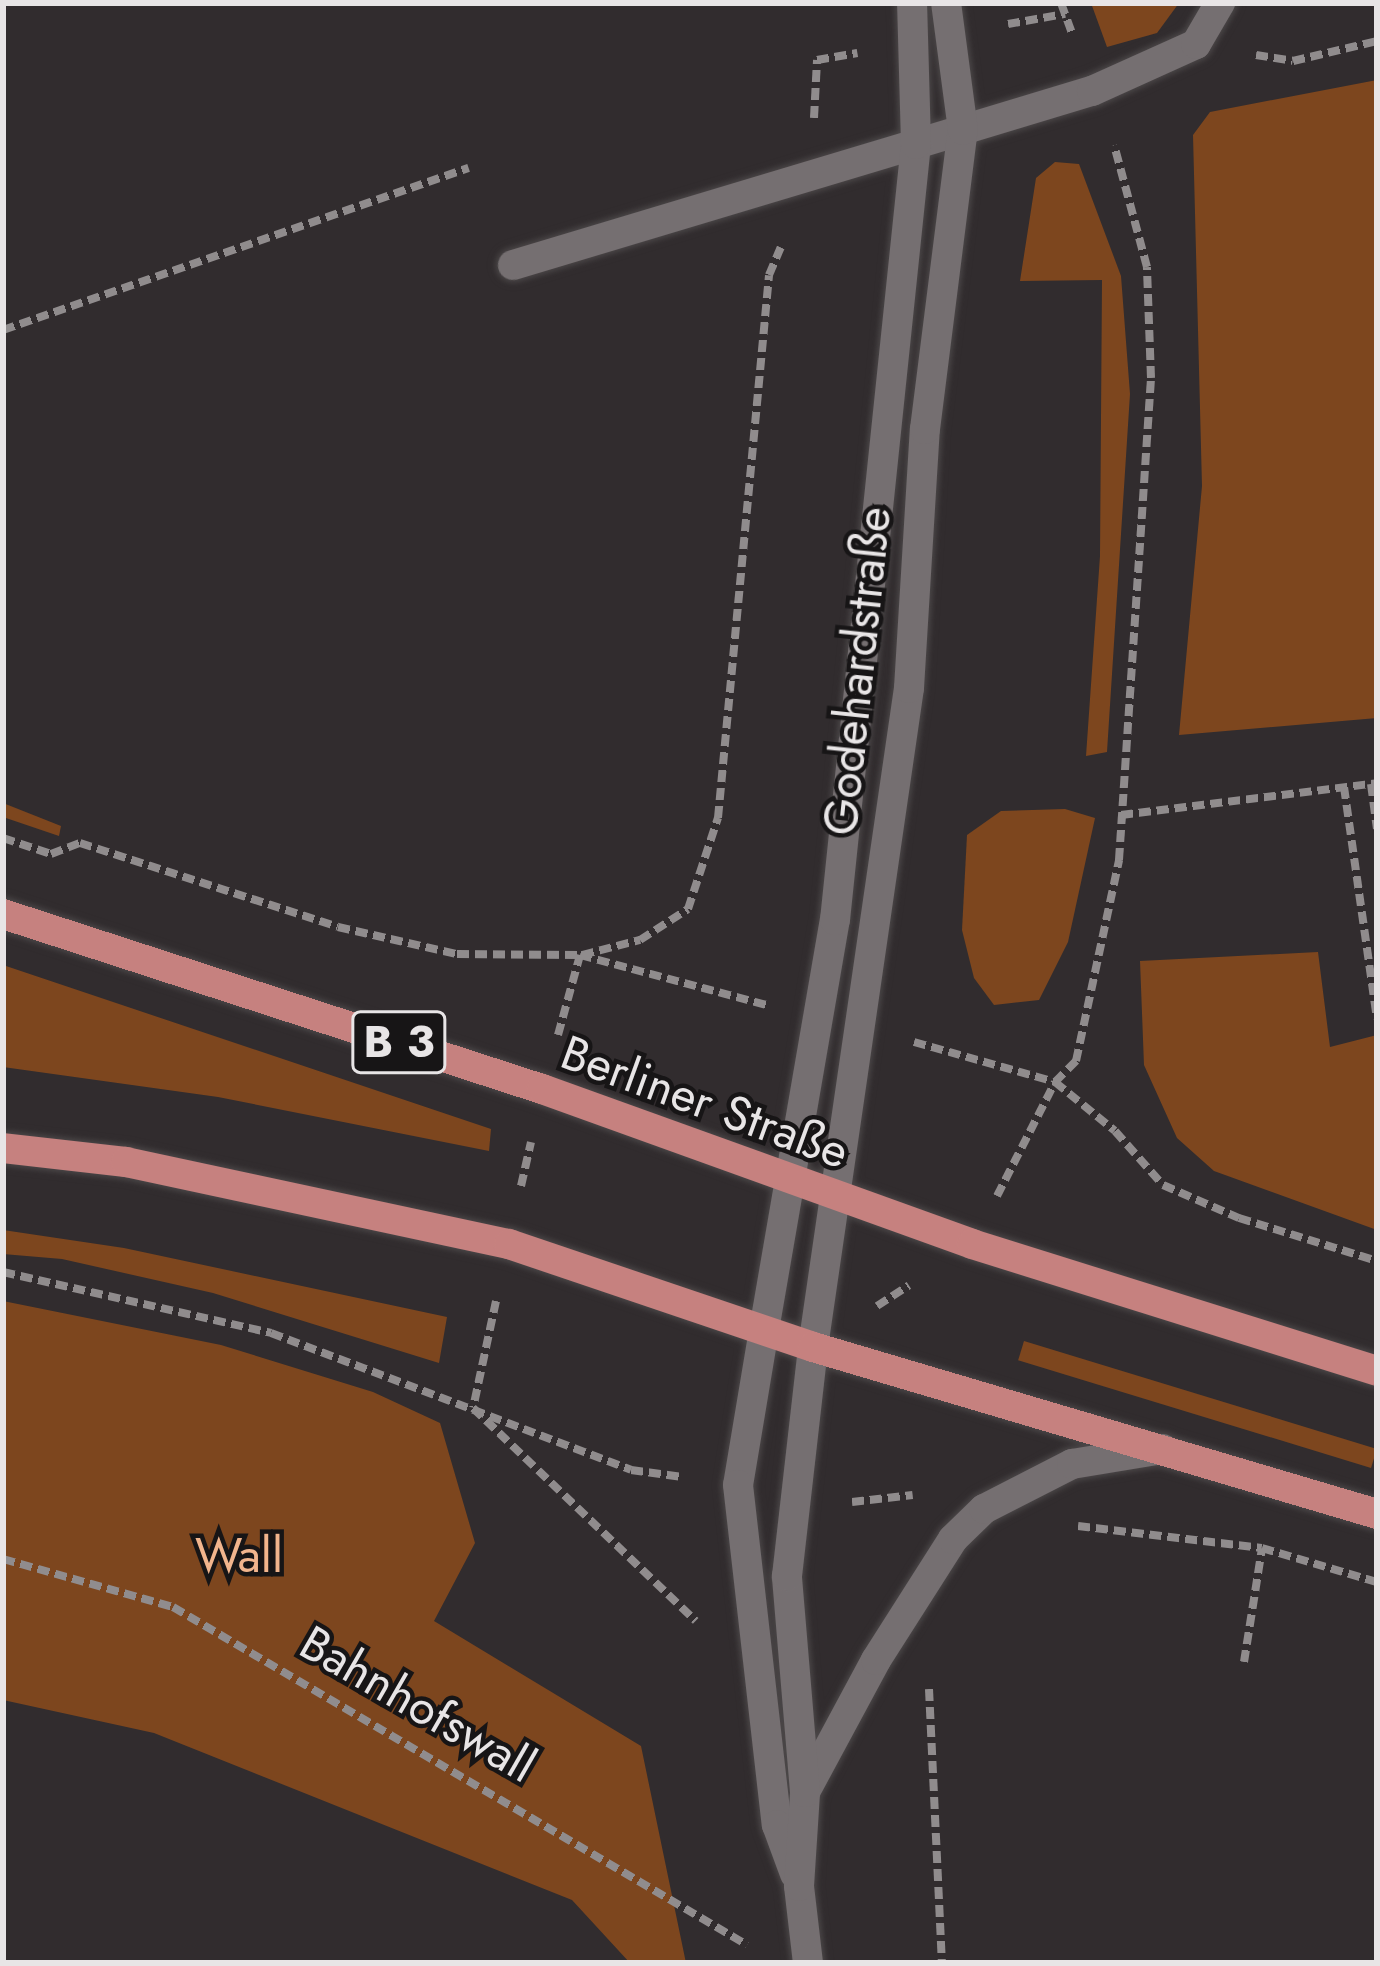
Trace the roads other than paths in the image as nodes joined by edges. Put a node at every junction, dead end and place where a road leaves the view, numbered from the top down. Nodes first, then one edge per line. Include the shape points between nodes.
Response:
1 (912, 3) edge
2 (946, 3) edge
3 (1220, 3) edge
4 (963, 130) junction
5 (916, 144) junction
6 (514, 265) dead end
7 (3, 914) edge
8 (3, 1148) edge
9 (790, 1183) junction
10 (835, 1198) junction
11 (764, 1330) junction
12 (813, 1347) junction
13 (1377, 1371) edge
14 (1163, 1449) junction
15 (1377, 1514) edge
16 (805, 1792) junction
17 (799, 1886) junction
18 (808, 1963) edge

1 - 5 street, Godehardstraße
2 - 4 street, Godehardstraße
3 - 4 street via 1196,44 1092,91
4 - 5 street
4 - 10 street, Godehardstraße via 925,429 909,688
5 - 6 street
5 - 9 street, Godehardstraße via 835,920
7 - 9 main road, Berliner Straße / B 3 via 542,1089
8 - 11 main road via 126,1162 508,1244
9 - 10 main road, Berliner Straße / B 3
9 - 11 street, Godehardstraße
10 - 12 street, Godehardstraße
10 - 13 main road, Berliner Straße / B 3
11 - 12 main road
11 - 17 street, Godehardstraße via 738,1485 778,1825
12 - 14 main road
12 - 16 street, Godehardstraße via 787,1576
14 - 15 main road
14 - 16 street via 1072,1464 984,1509 953,1540 876,1660
16 - 17 street, Godehardstraße
17 - 18 street

